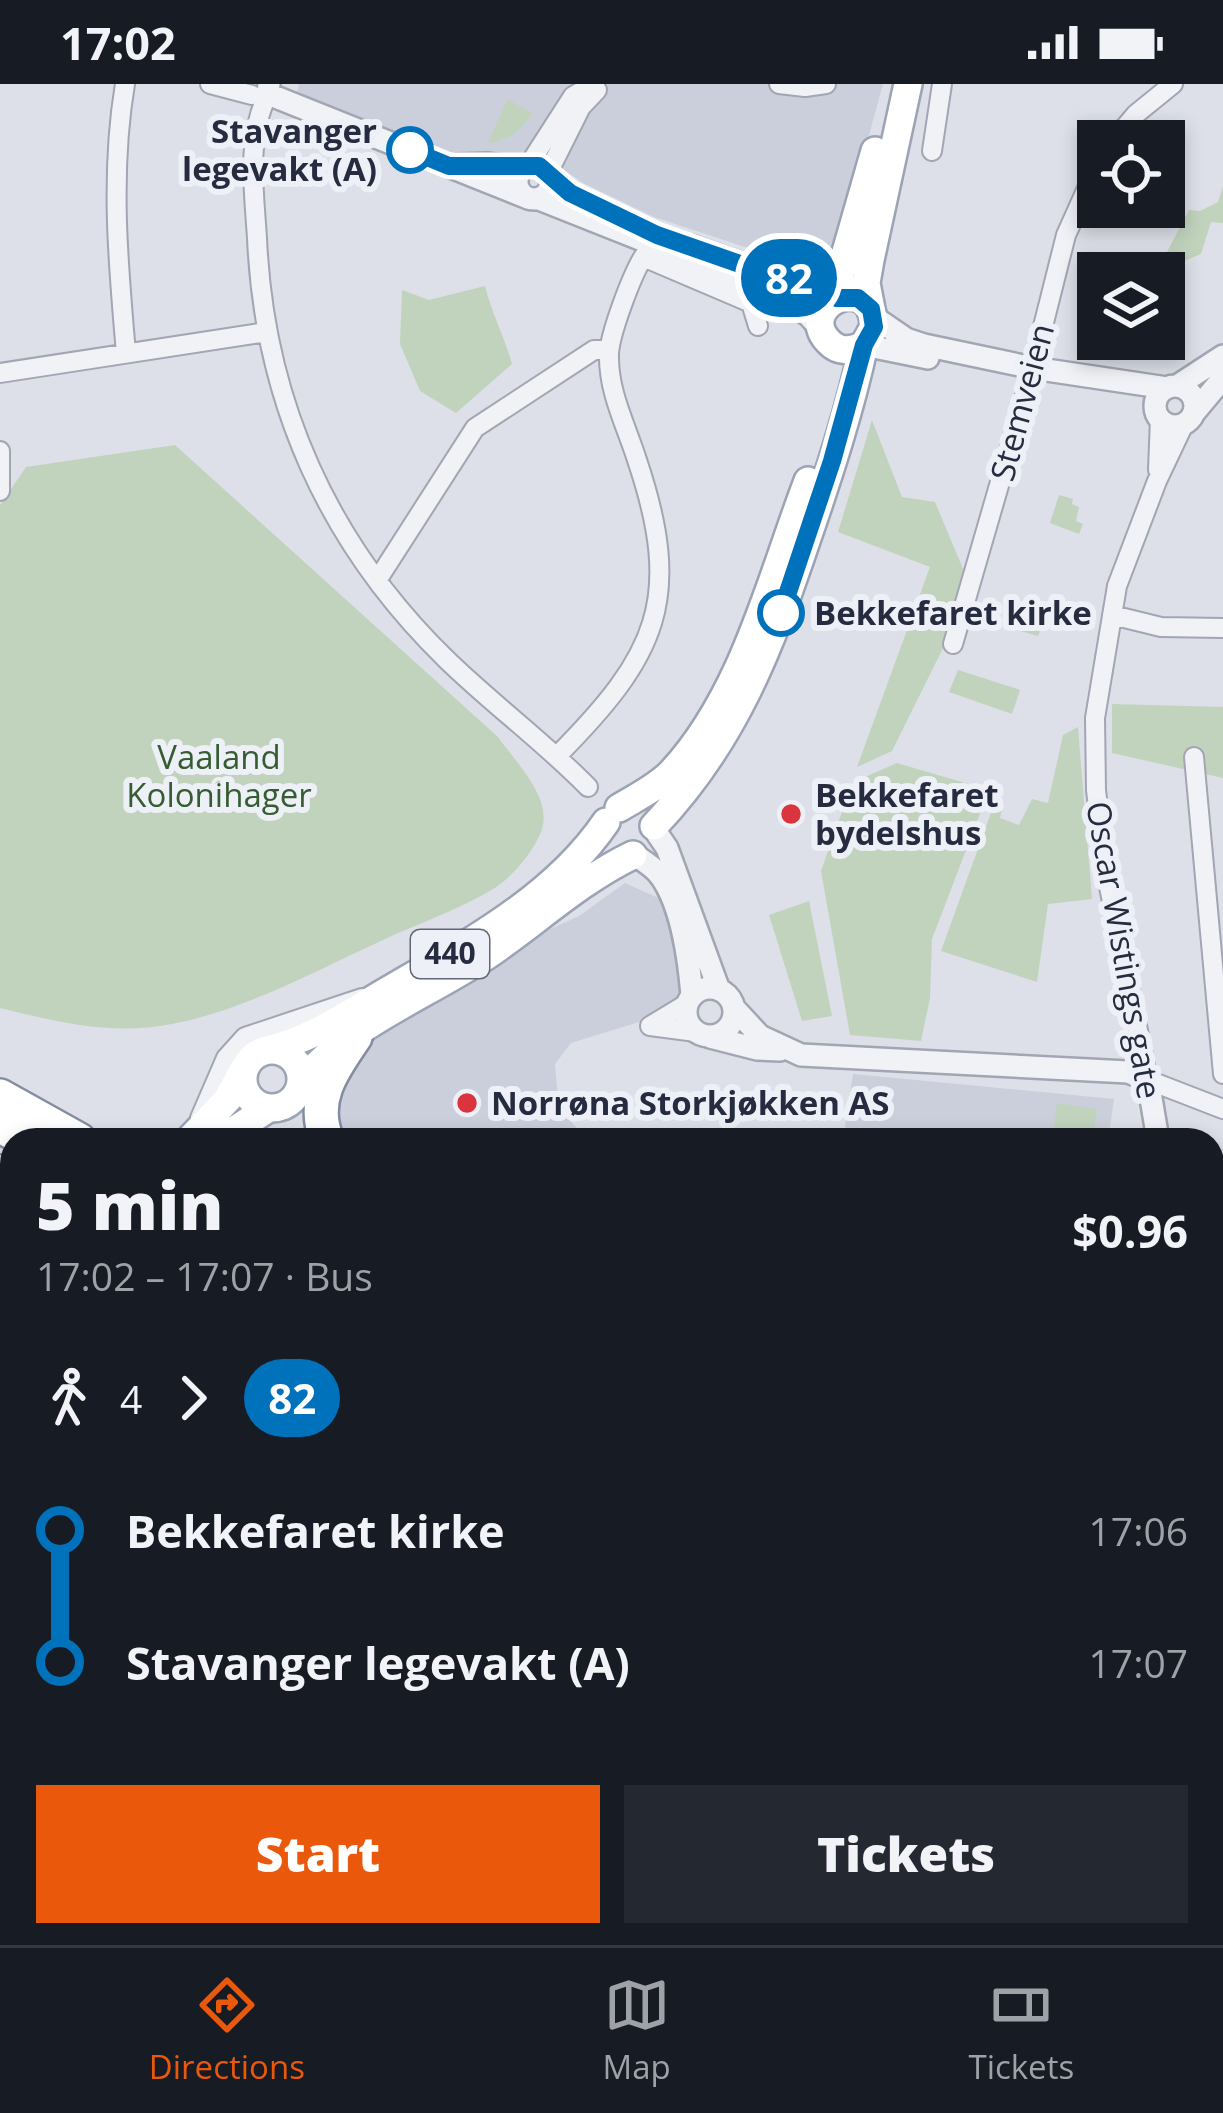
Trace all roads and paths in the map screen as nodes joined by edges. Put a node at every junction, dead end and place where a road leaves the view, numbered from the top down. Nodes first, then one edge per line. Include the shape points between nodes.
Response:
1 (125, 84) edge
2 (210, 84) edge
3 (598, 84) edge
4 (778, 84) edge
5 (826, 84) edge
6 (895, 84) edge
7 (908, 84) edge
8 (942, 84) edge
9 (1173, 84) edge
10 (263, 91) edge
11 (1131, 120) edge
12 (932, 151) dead end
13 (536, 181) junction
14 (1077, 211) edge
15 (651, 245) junction
16 (838, 297) junction
17 (873, 313) junction
18 (758, 326) dead end
19 (266, 332) junction
20 (826, 337) junction
21 (864, 345) junction
22 (609, 350) junction
23 (126, 353) junction
24 (1223, 356) edge
25 (1033, 368) junction
26 (0, 373) edge
27 (1223, 378) edge
28 (1102, 380) junction
29 (1172, 387) junction
30 (1158, 415) junction
31 (1189, 419) junction
32 (0, 452) edge
33 (1157, 481) junction
34 (0, 491) edge
35 (378, 579) junction
36 (1112, 616) junction
37 (1223, 628) edge
38 (953, 644) dead end
39 (557, 756) junction
40 (1194, 757) dead end
41 (588, 787) dead end
42 (612, 815) junction
43 (654, 827) junction
44 (634, 855) junction
45 (719, 990) junction
46 (379, 996) junction
47 (690, 999) junction
48 (734, 1008) junction
49 (703, 1034) junction
50 (355, 1037) junction
51 (267, 1050) junction
52 (783, 1050) junction
53 (243, 1070) junction
54 (1223, 1074) edge
55 (1148, 1080) junction
56 (300, 1085) junction
57 (1223, 1086) edge
58 (0, 1096) edge
59 (269, 1108) junction
60 (1220, 1108) edge
61 (57, 1128) edge
62 (194, 1128) edge
63 (200, 1128) edge
64 (238, 1128) edge
65 (306, 1128) edge
66 (322, 1128) edge
67 (1156, 1128) edge

1 - 23 street via 117,215
2 - 10 street
3 - 13 street via 573,96
4 - 5 street
6 - 16 main road, 440
7 - 17 main road, 440 via 866,283
8 - 12 street
9 - 11 street
10 - 13 street via 449,166 488,164
10 - 19 street via 254,192
13 - 15 street via 589,203
14 - 25 street, Stemveien
15 - 16 street
15 - 18 street via 751,303
15 - 20 street via 766,289
15 - 22 street
16 - 17 main road via 858,298
16 - 20 main road, 440 via 823,310
17 - 21 main road, 440
17 - 25 street via 906,339
19 - 23 street
19 - 35 street via 282,400 312,472
20 - 21 main road via 847,350
20 - 42 main road, 440 via 837,364 823,440 725,694 672,772
21 - 25 street via 1017,373
21 - 43 main road, 440 via 768,649 705,766
22 - 35 street via 594,350 475,428
22 - 39 street via 611,389 655,521 659,583 639,658 607,706
23 - 26 street
24 - 29 street
25 - 28 street
25 - 38 street, Stemveien
27 - 31 street
28 - 29 street
28 - 30 street
29 - 30 street via 1158,396
29 - 31 street via 1192,396
30 - 31 street via 1171,425
30 - 33 street, Oscar Wistings gate
31 - 33 street, Oscar Wistings gate
32 - 34 street
33 - 36 street, Oscar Wistings gate
35 - 39 street via 444,657
36 - 37 street
36 - 55 street, Oscar Wistings gate via 1095,718 1096,790
39 - 41 street
40 - 54 street
42 - 43 main road via 641,808
42 - 44 main road via 610,846
42 - 46 main road, 440 via 553,884
43 - 44 main road, 440 via 651,842
43 - 45 street
44 - 47 street via 659,873 674,908 688,952
44 - 50 main road, 440
45 - 47 street via 705,988
45 - 48 street
46 - 51 main road, 440
46 - 62 street, 440 via 245,1036 226,1058
47 - 49 street via 686,1019
47 - 49 street via 650,1026
48 - 49 street via 729,1028
48 - 52 street
49 - 52 street
50 - 56 main road, 440 via 318,1061
50 - 66 highway via 322,1097
51 - 53 main road, 440
51 - 56 main road via 292,1058
52 - 55 street via 1128,1072
53 - 59 main road via 248,1096
53 - 63 main road, 440
55 - 60 street
55 - 67 street, Oscar Wistings gate
56 - 59 main road, 440 via 290,1102
56 - 65 highway
57 - 60 street
58 - 61 highway
59 - 64 main road, 440

